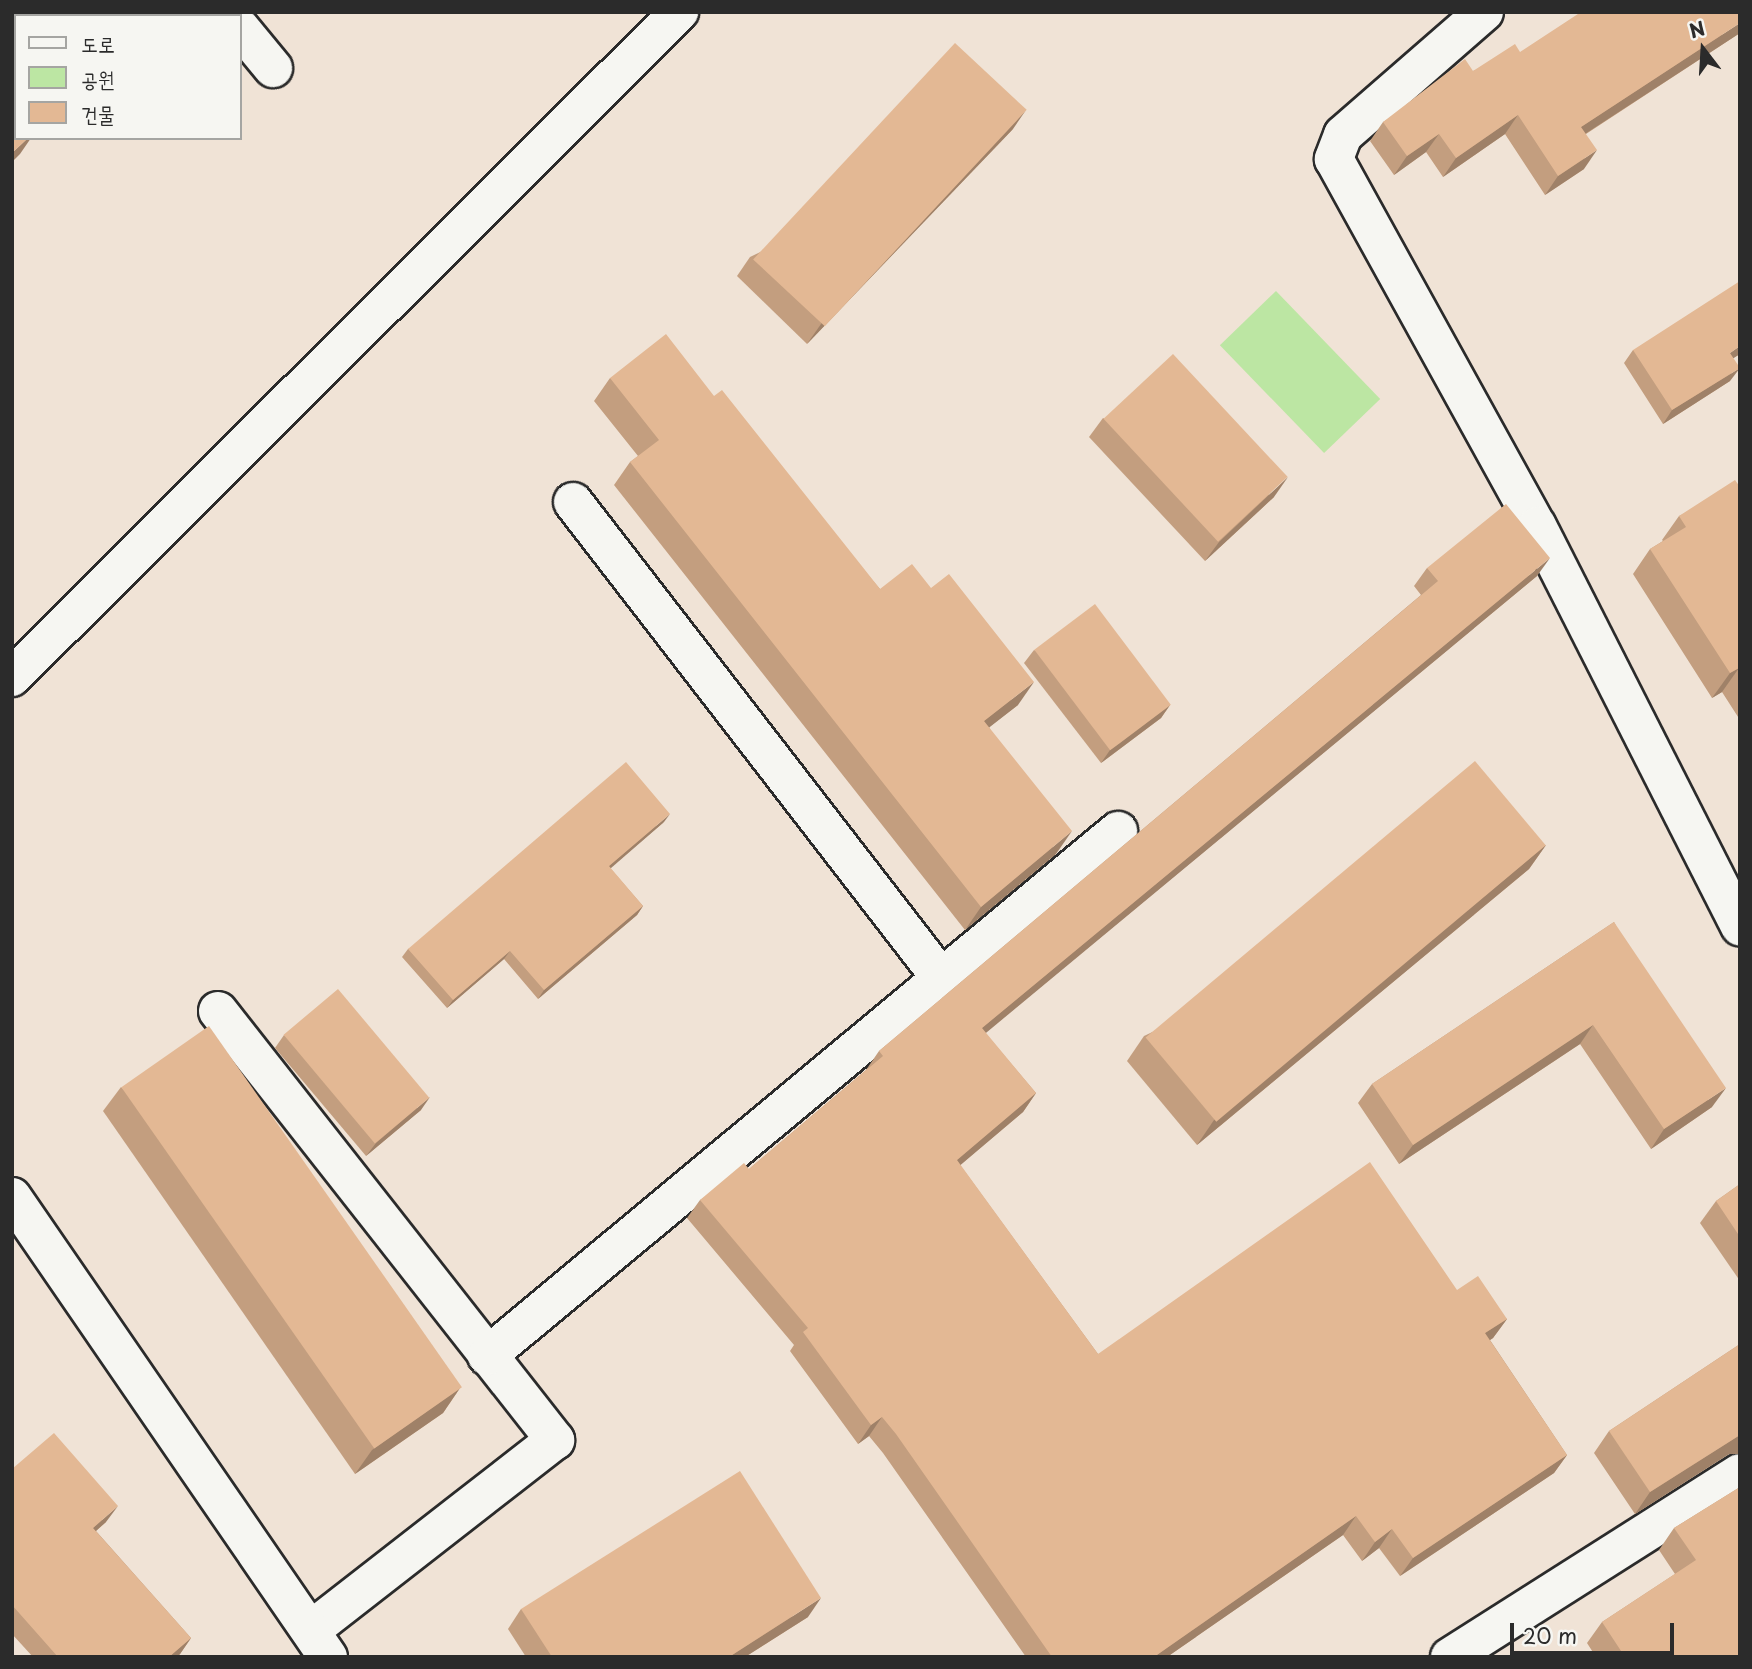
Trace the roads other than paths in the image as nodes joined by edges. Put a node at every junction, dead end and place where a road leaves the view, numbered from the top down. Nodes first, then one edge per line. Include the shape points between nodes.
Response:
1 (679, 12) edge
2 (1484, 12) edge
3 (242, 31) edge
4 (273, 68) dead end
5 (573, 502) dead end
6 (12, 677) edge
7 (1118, 831) dead end
8 (1740, 927) edge
9 (941, 978) junction
10 (218, 1011) dead end
11 (12, 1197) edge
12 (486, 1356) junction
13 (1740, 1473) edge
14 (320, 1643) edge
15 (1450, 1657) edge

1 - 6 street
2 - 8 street via 1343,135 1334,159 1537,526
3 - 4 street
5 - 9 street
7 - 9 street
9 - 12 street
10 - 12 street
11 - 14 street
12 - 14 street via 555,1440
13 - 15 street

